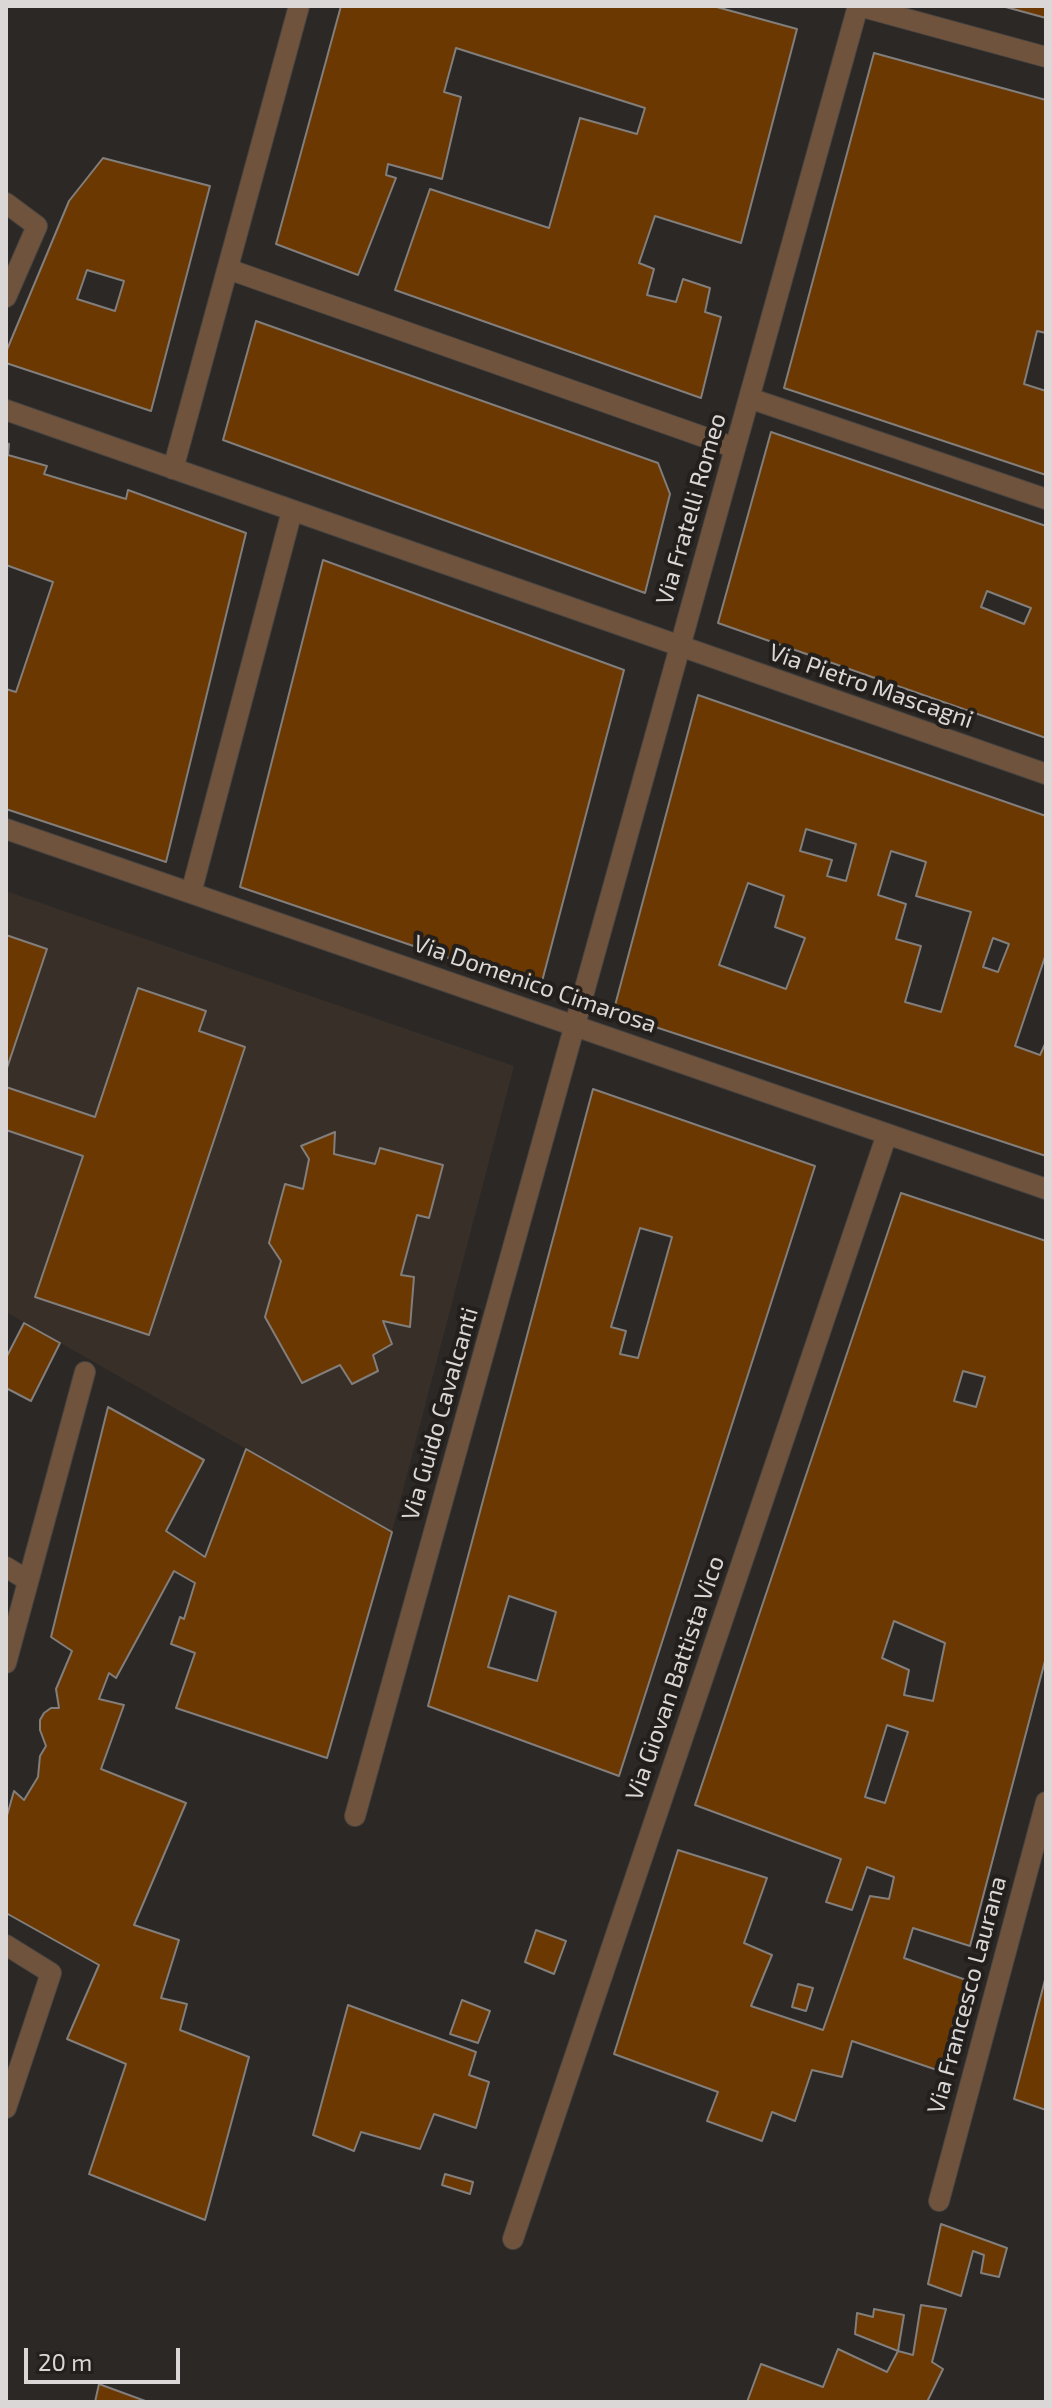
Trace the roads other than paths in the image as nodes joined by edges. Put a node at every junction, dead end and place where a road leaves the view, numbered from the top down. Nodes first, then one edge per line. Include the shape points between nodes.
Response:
1 (299, 6) edge
2 (858, 6) edge
3 (1046, 57) edge
4 (6, 203) edge
5 (228, 269) junction
6 (6, 297) edge
7 (749, 398) junction
8 (6, 410) edge
9 (735, 448) junction
10 (173, 469) junction
11 (1046, 499) edge
12 (292, 511) junction
13 (680, 647) junction
14 (1046, 774) edge
15 (6, 829) edge
16 (191, 893) junction
17 (575, 1026) junction
18 (887, 1134) junction
19 (1046, 1189) edge
20 (85, 1372) dead end
21 (6, 1567) edge
22 (27, 1580) junction
23 (6, 1663) edge
24 (1046, 1802) edge
25 (355, 1816) dead end
26 (6, 1945) edge
27 (6, 2108) edge
28 (939, 2201) dead end
29 (513, 2239) dead end

1 - 5 street
2 - 3 street
2 - 7 street, Via Fratelli Romeo
4 - 6 street via 37,226
5 - 9 street
5 - 10 street
7 - 9 street, Via Fratelli Romeo
7 - 11 street
8 - 10 street, Via Pietro Mascagni
9 - 13 street, Via Fratelli Romeo
10 - 12 street, Via Pietro Mascagni
12 - 13 street, Via Pietro Mascagni
12 - 16 street
13 - 14 street, Via Pietro Mascagni
13 - 17 street, Via Fratelli Romeo
15 - 16 street, Via Domenico Cimarosa
16 - 17 street, Via Domenico Cimarosa
17 - 18 street, Via Domenico Cimarosa
17 - 25 street, Via Guido Cavalcanti
18 - 19 street, Via Domenico Cimarosa
18 - 29 street, Via Giovan Battista Vico
20 - 22 street
21 - 22 street
22 - 23 street
24 - 28 street, Via Francesco Laurana
26 - 27 street via 51,1973

